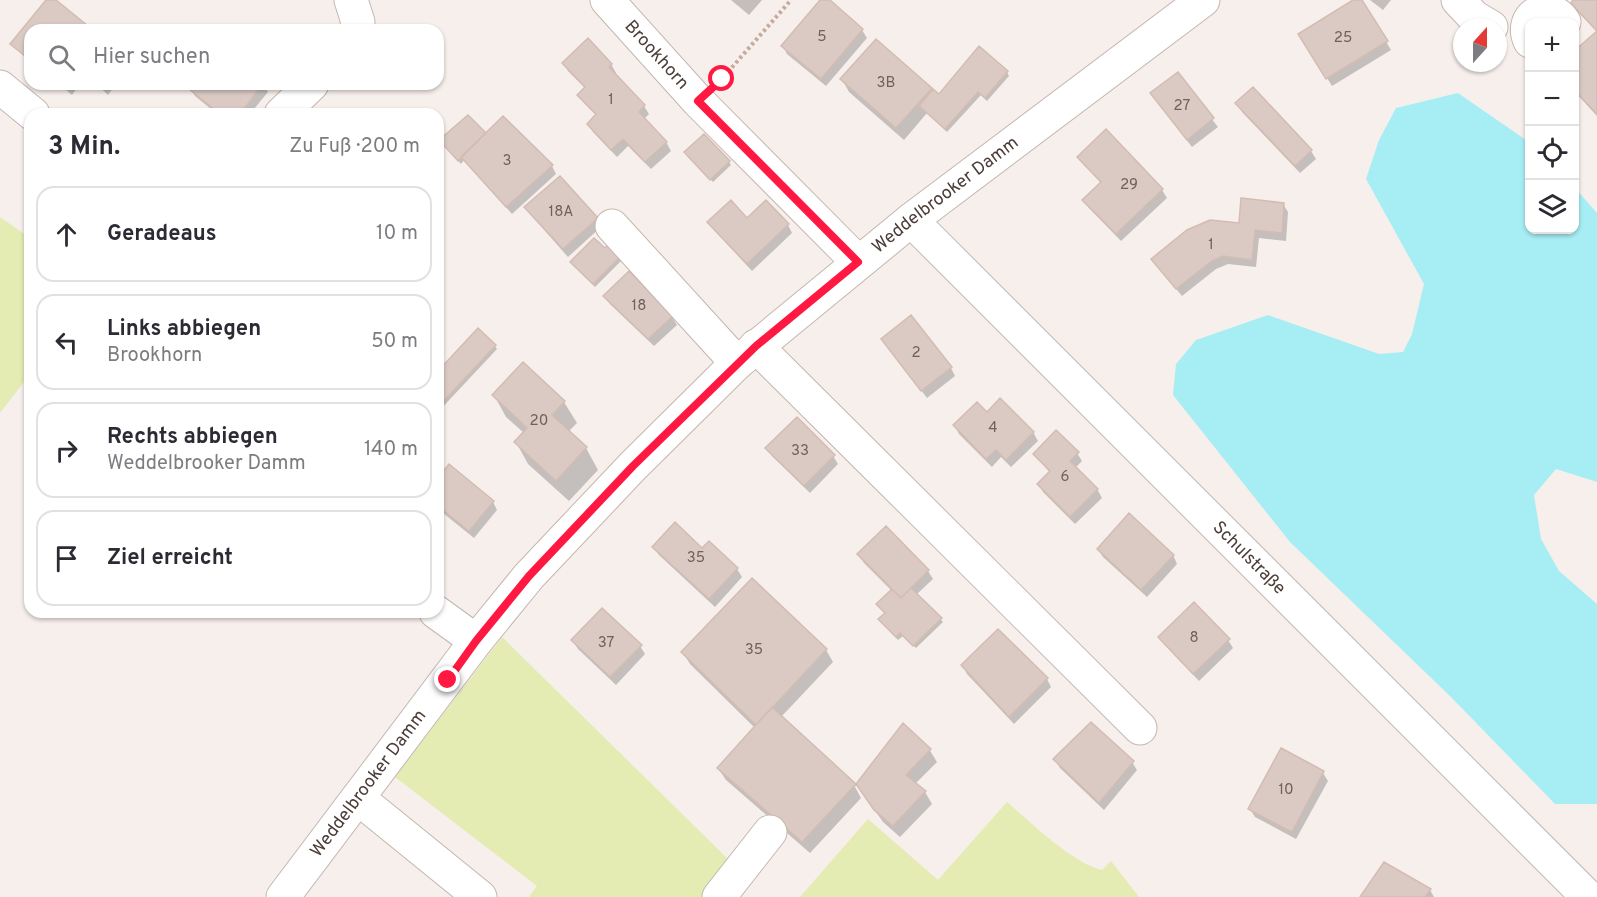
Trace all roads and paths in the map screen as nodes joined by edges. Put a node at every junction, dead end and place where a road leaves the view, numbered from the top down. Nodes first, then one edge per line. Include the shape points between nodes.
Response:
1 (351, 0) edge
2 (607, 0) edge
3 (791, 0) edge
4 (1203, 0) edge
5 (1458, 0) edge
6 (1476, 18) edge
7 (1531, 18) edge
8 (1561, 18) edge
9 (358, 24) edge
10 (0, 87) edge
11 (306, 90) edge
12 (698, 101) junction
13 (26, 108) edge
14 (287, 108) edge
15 (911, 220) junction
16 (612, 226) dead end
17 (858, 262) junction
18 (747, 355) junction
19 (444, 618) edge
20 (476, 641) junction
21 (1140, 729) dead end
22 (358, 798) junction
23 (770, 832) dead end
24 (283, 897) edge
25 (480, 897) edge
26 (719, 897) edge
27 (1588, 897) edge

1 - 9 street
2 - 12 street, Brookhorn
3 - 12 path
4 - 15 street, Weddelbrooker Damm
5 - 6 street
7 - 8 street via 1542,11 1555,12
10 - 13 street
11 - 14 street
12 - 17 street, Brookhorn
15 - 17 street, Weddelbrooker Damm
15 - 27 street, Schulstraße
16 - 18 street
17 - 18 street, Weddelbrooker Damm
18 - 20 street, Weddelbrooker Damm via 633,466 529,576
18 - 21 street
19 - 20 street
20 - 22 street, Weddelbrooker Damm
22 - 24 street, Weddelbrooker Damm
22 - 25 street
23 - 26 street

